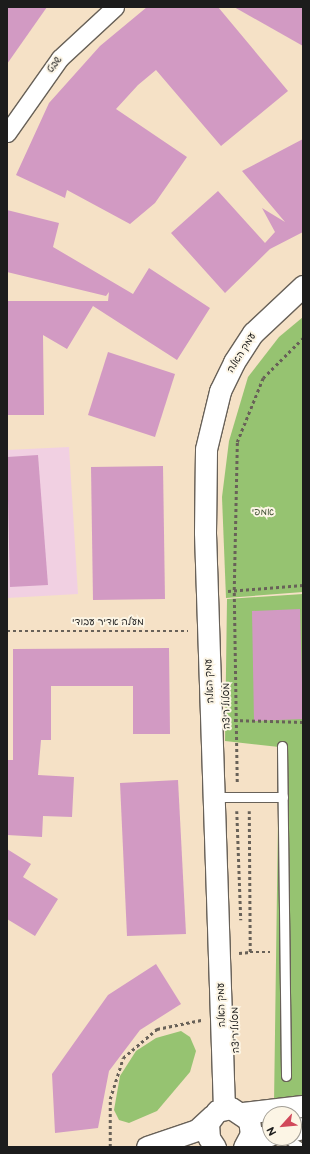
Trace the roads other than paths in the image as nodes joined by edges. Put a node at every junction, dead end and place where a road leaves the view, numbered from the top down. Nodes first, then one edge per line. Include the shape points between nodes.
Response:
1 (115, 7) edge
2 (7, 133) edge
3 (303, 286) edge
4 (282, 746) dead end
5 (216, 797) junction
6 (283, 797) junction
7 (286, 1076) dead end
8 (303, 1106) edge
9 (226, 1113) junction
10 (262, 1138) edge
11 (246, 1144) edge
12 (147, 1147) edge
13 (166, 1147) edge
14 (211, 1147) edge
15 (215, 1147) edge

1 - 2 street, שבט via 60,58
3 - 5 street, עמק האלה via 253,333 220,391 210,422 204,482
4 - 6 lane
5 - 6 lane
5 - 9 street, עמק האלה
6 - 7 lane
8 - 9 street
9 - 11 street via 251,1127
9 - 12 street via 197,1130
9 - 15 street via 207,1130
10 - 11 street
13 - 14 street via 200,1144

